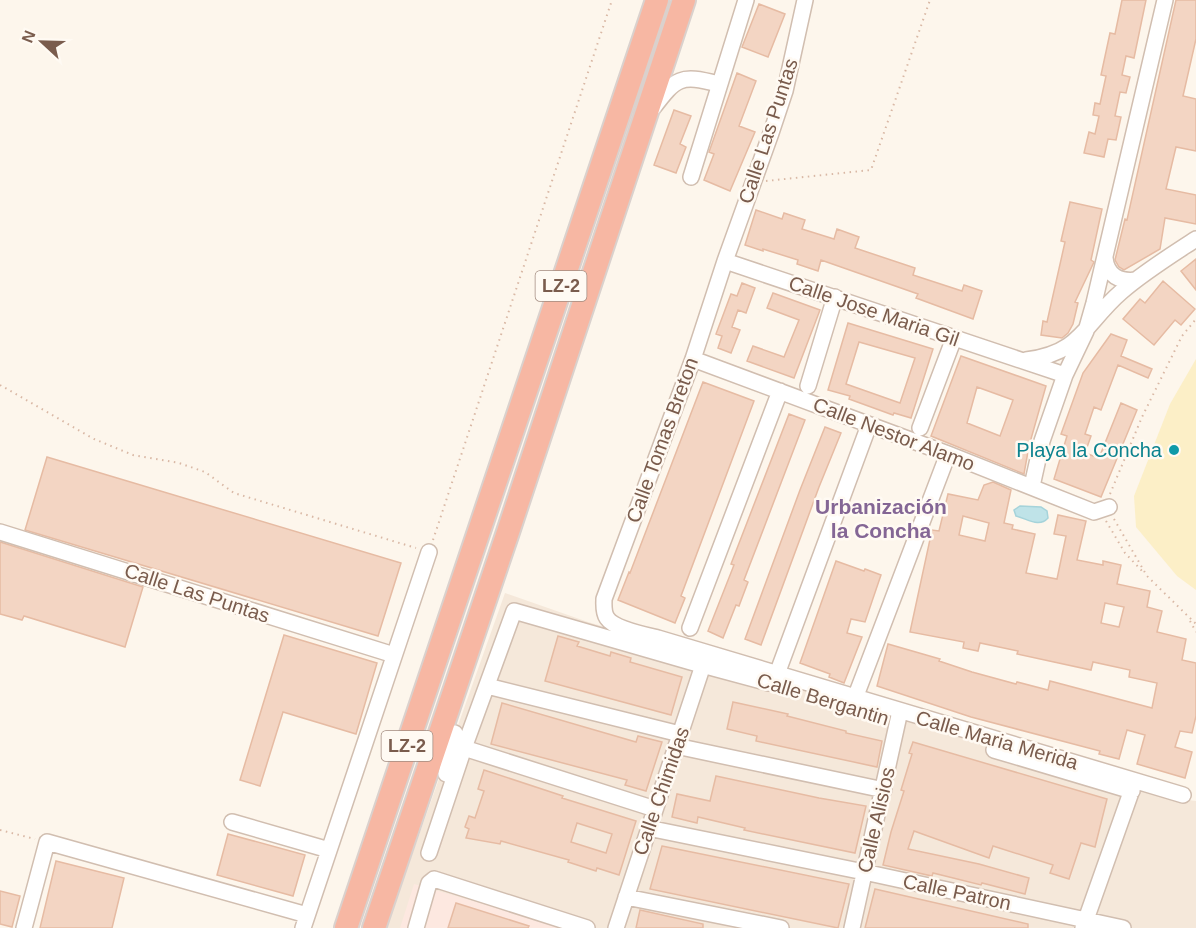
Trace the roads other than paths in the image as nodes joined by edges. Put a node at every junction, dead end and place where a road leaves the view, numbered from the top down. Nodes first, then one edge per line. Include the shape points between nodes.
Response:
1 (657, 0) edge
2 (684, 0) edge
3 (746, 0) edge
4 (805, 0) edge
5 (1165, 0) edge
6 (718, 84) junction
7 (645, 117) junction
8 (691, 177) dead end
9 (1196, 239) edge
10 (1105, 258) junction
11 (725, 261) junction
12 (1136, 280) junction
13 (835, 297) junction
14 (1086, 331) junction
15 (954, 338) junction
16 (693, 359) junction
17 (1023, 361) junction
18 (1065, 375) junction
19 (808, 386) dead end
20 (780, 391) junction
21 (869, 425) junction
22 (920, 428) dead end
23 (948, 454) junction
24 (1032, 486) junction
25 (1108, 507) road end
26 (0, 531) edge
27 (507, 535) junction
28 (429, 552) road end
29 (690, 628) junction
30 (658, 639) junction
31 (394, 655) junction
32 (705, 659) junction
33 (777, 674) junction
34 (487, 686) junction
35 (853, 703) junction
36 (899, 716) junction
37 (678, 740) junction
38 (459, 741) junction
39 (1133, 786) junction
40 (884, 790) junction
41 (1183, 795) dead end
42 (655, 809) junction
43 (231, 822) dead end
44 (648, 828) junction
45 (329, 850) junction
46 (864, 872) junction
47 (434, 879) junction
48 (626, 897) junction
49 (305, 922) edge
50 (1084, 924) edge
51 (346, 925) edge
52 (24, 928) edge
53 (374, 928) edge
54 (389, 928) edge
55 (416, 928) edge
56 (587, 928) edge
57 (616, 928) edge
58 (781, 928) edge
59 (852, 928) edge
60 (1123, 928) edge

1 - 51 highway, LZ-2
2 - 7 highway, LZ-2
3 - 6 street
4 - 11 street, Calle Las Puntas via 785,91
5 - 10 street
6 - 7 street via 693,79 672,84
6 - 8 street
7 - 27 highway, LZ-2
9 - 12 street
10 - 12 street via 1115,277
10 - 14 street
11 - 13 street, Calle Jose Maria Gil
11 - 16 street, Calle Tomas Breton
12 - 14 street via 1118,294
13 - 15 street, Calle Jose Maria Gil
13 - 19 street
14 - 17 street via 1061,352
14 - 18 street
15 - 17 street, Calle Jose Maria Gil
15 - 22 street
16 - 20 street, Calle Nestor Alamo
16 - 30 street, Calle Tomas Breton via 604,598 603,610 616,626
17 - 18 street, Calle Jose Maria Gil
18 - 24 street via 1042,441
20 - 21 street, Calle Nestor Alamo
20 - 29 street
21 - 23 street, Calle Nestor Alamo
21 - 33 street
23 - 24 street, Calle Nestor Alamo
23 - 35 street
24 - 25 street, Calle Nestor Alamo via 1094,512
26 - 31 street, Calle Las Puntas
27 - 38 highway, LZ-2 via 501,584
27 - 53 highway, LZ-2
28 - 31 street
29 - 30 street
29 - 32 street
30 - 32 street
31 - 45 street
32 - 33 street
32 - 34 street, Calle Bergantin via 514,611
32 - 35 street, Calle Bergantin
32 - 37 street, Calle Chimidas
33 - 35 street
34 - 37 street
34 - 38 street
35 - 36 street, Calle Bergantin
36 - 39 street, Calle Bergantin
36 - 40 street, Calle Alisios
37 - 40 street
37 - 42 street, Calle Chimidas
38 - 42 street
38 - 47 street via 429,833
38 - 54 highway, LZ-2
39 - 41 street
39 - 50 street
40 - 46 street, Calle Alisios
42 - 44 street, Calle Chimidas
43 - 45 street
44 - 46 street, Calle Patron
44 - 48 street, Calle Chimidas
45 - 49 street
46 - 50 street, Calle Patron
46 - 59 street, Calle Alisios
47 - 55 street via 429,883
47 - 56 street
48 - 57 street, Calle Chimidas
48 - 58 street
49 - 52 street via 47,842
50 - 60 street, Calle Patron

